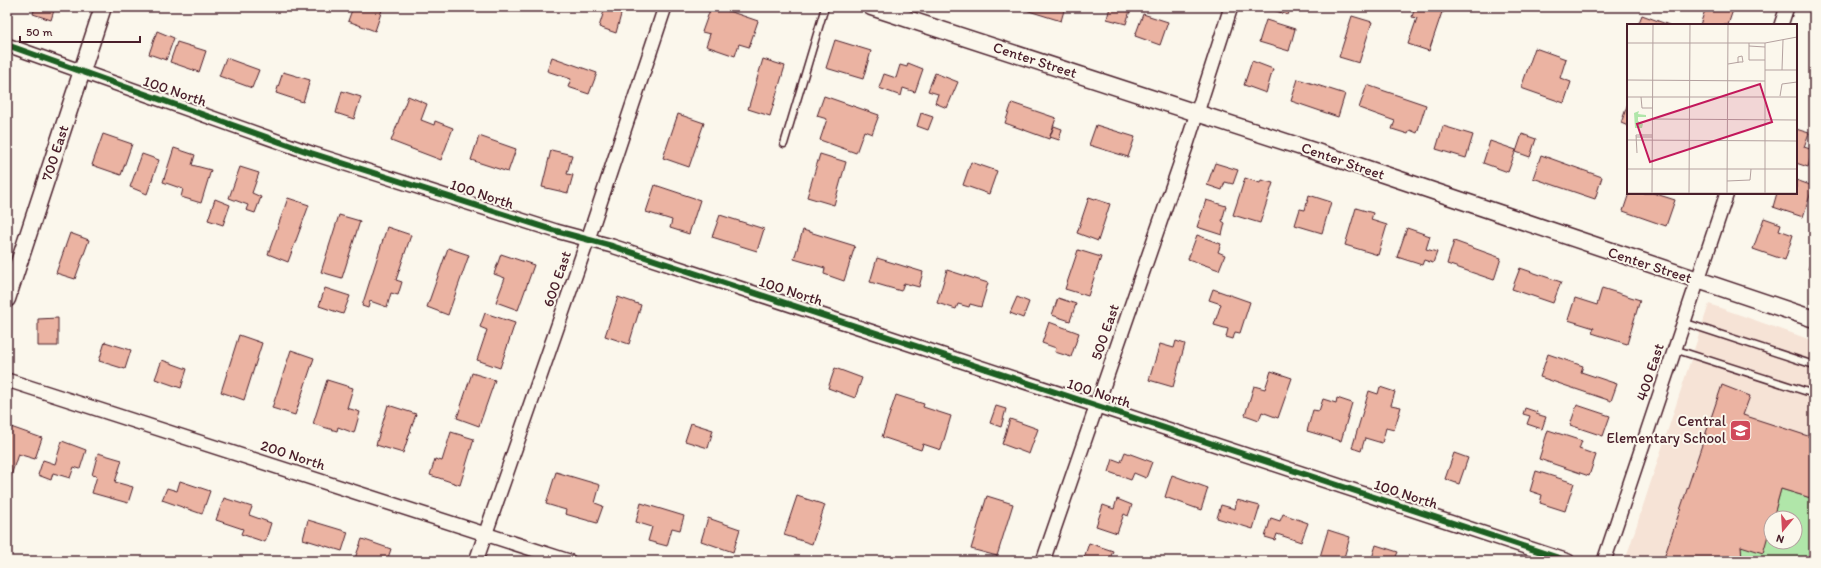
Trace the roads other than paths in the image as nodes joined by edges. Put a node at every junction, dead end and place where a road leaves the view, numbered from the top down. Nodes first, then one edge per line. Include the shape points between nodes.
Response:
1 (103, 7) edge
2 (665, 7) edge
3 (825, 7) edge
4 (872, 7) edge
5 (1230, 7) edge
6 (1787, 7) edge
7 (1781, 24) edge
8 (7, 45) edge
9 (83, 71) junction
10 (1196, 113) junction
11 (784, 144) dead end
12 (1727, 194) edge
13 (588, 239) junction
14 (1698, 280) junction
15 (7, 299) edge
16 (1814, 319) edge
17 (1683, 322) junction
18 (1674, 349) junction
19 (1814, 365) edge
20 (7, 380) edge
21 (1814, 394) edge
22 (1096, 406) junction
23 (485, 534) junction
24 (476, 561) edge
25 (569, 561) edge
26 (1043, 561) edge
27 (1568, 561) edge
28 (1604, 561) edge

1 - 9 street, 700 East
2 - 13 street, 600 East
3 - 11 lane
4 - 10 street, Center Street
5 - 10 street, 500 East
6 - 7 street
8 - 9 street, 100 North
9 - 13 street, 100 North via 311,153
9 - 15 street, 700 East
10 - 14 street, Center Street
10 - 22 street, 500 East
12 - 14 street, 400 East
13 - 22 street, 100 North
13 - 23 street, 600 East
14 - 16 street, Center Street
14 - 17 street, 400 East
17 - 18 street, 400 East
17 - 19 lane
18 - 21 lane
18 - 28 street, 400 East
20 - 23 street, 200 North
22 - 26 street, 500 East
22 - 27 street, 100 North
23 - 24 street, 600 East
23 - 25 street, 200 North

